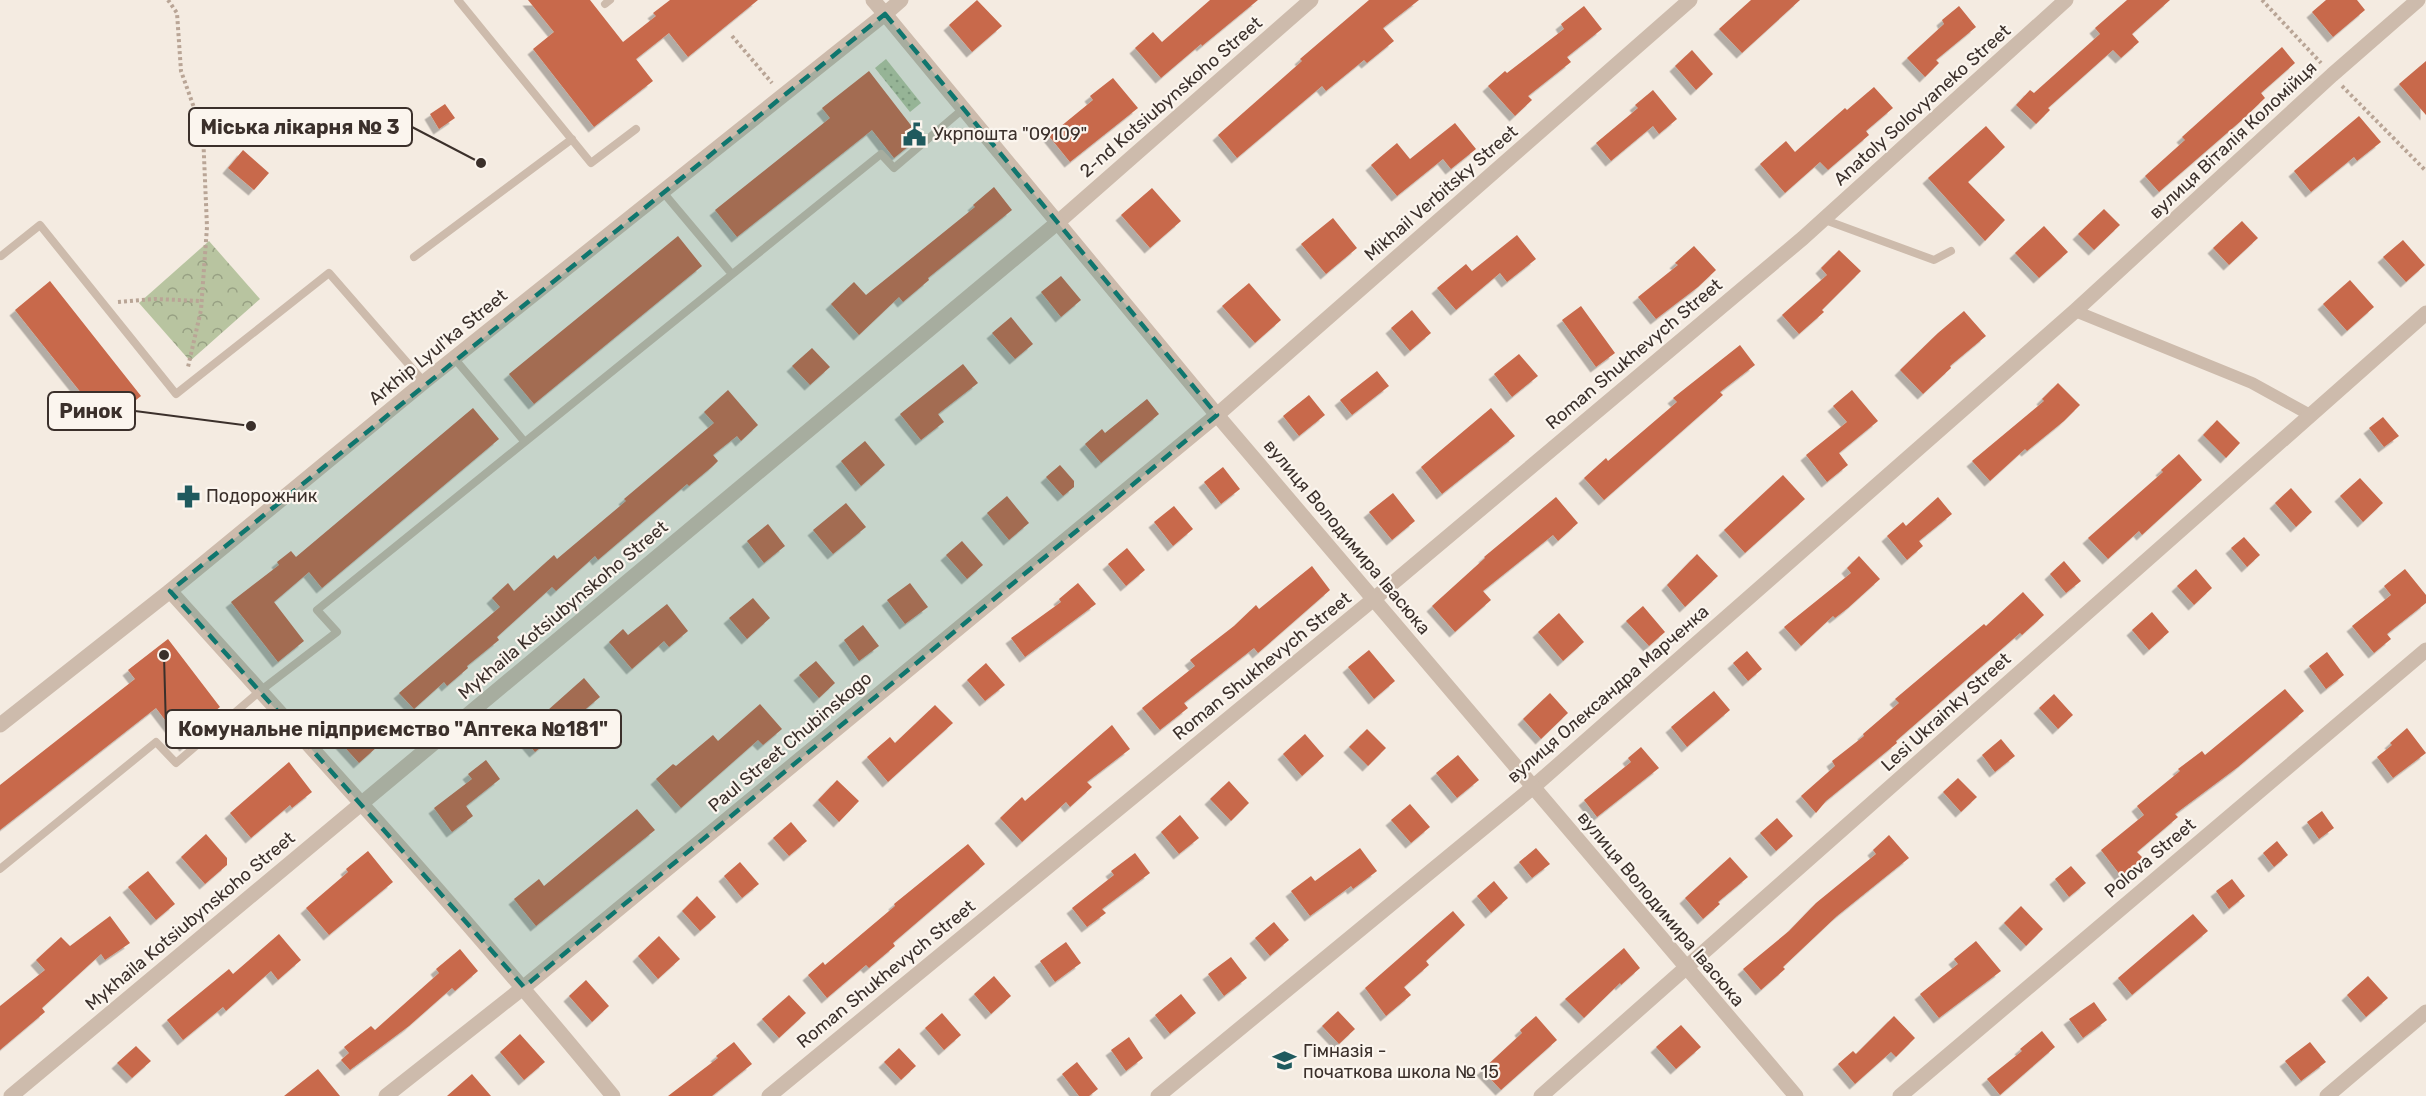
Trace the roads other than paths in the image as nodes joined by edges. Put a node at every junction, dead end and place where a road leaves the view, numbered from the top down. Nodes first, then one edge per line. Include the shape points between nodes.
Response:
1 (458, 0) edge
2 (873, 0) edge
3 (901, 0) edge
4 (1311, 0) edge
5 (1690, 0) edge
6 (2066, 0) edge
7 (2418, 0) edge
8 (885, 14) junction
9 (963, 109) junction
10 (636, 129) dead end
11 (572, 139) junction
12 (662, 191) junction
13 (1825, 220) junction
14 (1057, 223) junction
15 (1803, 238) joint
16 (1951, 250) dead end
17 (2, 256) dead end
18 (414, 257) dead end
19 (731, 273) junction
20 (2075, 311) junction
21 (2426, 313) edge
22 (454, 358) junction
23 (424, 382) junction
24 (1217, 415) junction
25 (2310, 415) junction
26 (524, 441) junction
27 (170, 591) junction
28 (1375, 598) junction
29 (2426, 650) edge
30 (260, 691) junction
31 (0, 725) edge
32 (1532, 788) junction
33 (362, 803) junction
34 (0, 869) edge
35 (1685, 968) junction
36 (524, 987) junction
37 (2426, 1012) edge
38 (11, 1096) edge
39 (386, 1096) edge
40 (614, 1096) edge
41 (769, 1096) edge
42 (1158, 1096) edge
43 (1542, 1096) edge
44 (1796, 1096) edge
45 (1900, 1096) edge
46 (2326, 1096) edge

1 - 11 lane
2 - 8 street, вулиця Володимира Івасюка
3 - 8 street, Arkhip Lyul'ka Street
4 - 14 street, 2-nd Kotsiubynskoho Street
5 - 24 street, Mikhail Verbitsky Street
6 - 13 street, Anatoly Solovyaneko Street
7 - 20 street, вулиця Віталія Коломійця
8 - 9 street, вулиця Володимира Івасюка
8 - 12 street, Arkhip Lyul'ka Street
9 - 14 street, вулиця Володимира Івасюка
9 - 19 lane via 894,168 881,154
10 - 11 lane via 591,163
11 - 18 lane
12 - 19 lane
12 - 22 street, Arkhip Lyul'ka Street
13 - 15 street, Anatoly Solovyaneko Street
13 - 16 lane via 1934,260
14 - 24 street, вулиця Володимира Івасюка
14 - 33 street, Mykhaila Kotsiubynskoho Street
15 - 28 street, Roman Shukhevych Street
17 - 23 lane via 40,225 176,394 329,273
19 - 26 lane
20 - 25 street via 2252,383
20 - 32 street, вулиця Олександра Марченка
21 - 25 street, Lesi Ukrainky Street
22 - 23 street, Arkhip Lyul'ka Street
22 - 26 lane
23 - 27 street, Arkhip Lyul'ka Street
24 - 28 street, вулиця Володимира Івасюка
24 - 36 street, Paul Street Chubinskogo
25 - 35 street, Lesi Ukrainky Street
26 - 30 lane via 317,610 337,632
27 - 30 street
27 - 31 street, Arkhip Lyul'ka Street
28 - 32 street, вулиця Володимира Івасюка
28 - 41 street, Roman Shukhevych Street
29 - 45 street, Polova Street
30 - 33 street
30 - 34 lane via 176,763 156,742
32 - 35 street, вулиця Володимира Івасюка
32 - 42 street, вулиця Олександра Марченка
33 - 36 street
33 - 38 street, Mykhaila Kotsiubynskoho Street
35 - 43 street, Lesi Ukrainky Street
35 - 44 street, вулиця Володимира Івасюка
36 - 39 street, Paul Street Chubinskogo
36 - 40 street
37 - 46 street

